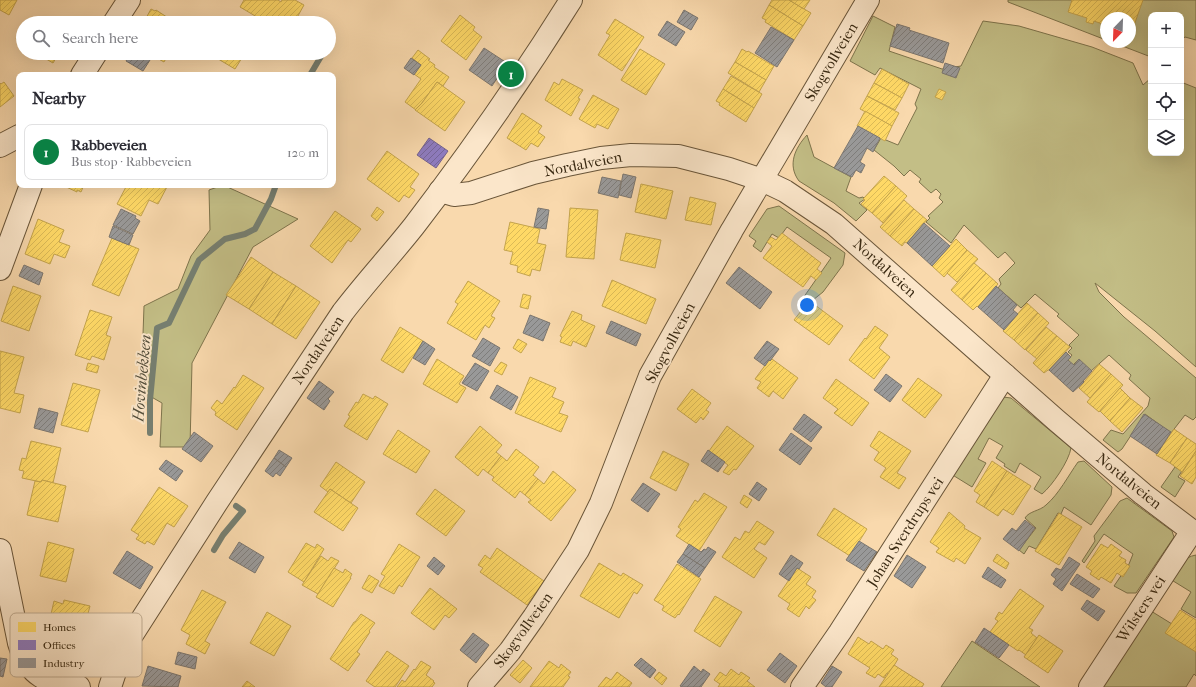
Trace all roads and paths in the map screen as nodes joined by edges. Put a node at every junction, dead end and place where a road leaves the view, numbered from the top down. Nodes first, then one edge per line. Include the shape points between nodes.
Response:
1 (129, 0) edge
2 (571, 0) edge
3 (868, 0) edge
4 (119, 16) edge
5 (92, 60) edge
6 (84, 72) edge
7 (16, 138) edge
8 (0, 146) edge
9 (762, 180) junction
10 (30, 188) edge
11 (440, 191) junction
12 (0, 269) edge
13 (1005, 375) junction
14 (1194, 532) edge
15 (0, 550) edge
16 (12, 613) edge
17 (142, 619) edge
18 (42, 677) edge
19 (113, 677) edge
20 (79, 687) edge
21 (110, 687) edge
22 (479, 687) edge
23 (802, 687) edge
24 (1090, 687) edge

1 - 4 street
2 - 11 street via 472,148
3 - 9 street, Skogvollveien
5 - 6 street
7 - 8 street
9 - 11 street, Nordalveien via 678,156 631,155 601,158 533,173 471,193 454,194
9 - 13 street, Nordalveien via 785,191 834,224
9 - 22 street, Skogvollveien via 650,376 601,503 578,550 510,651
10 - 12 street
11 - 17 street, Nordalveien via 399,245 360,290 318,350
13 - 14 street, Nordalveien via 1137,489
13 - 23 street, Johan Sverdrups vei
14 - 24 street, Wilsters vei
15 - 16 street
18 - 20 street via 46,681
19 - 21 street, Nordalveien

